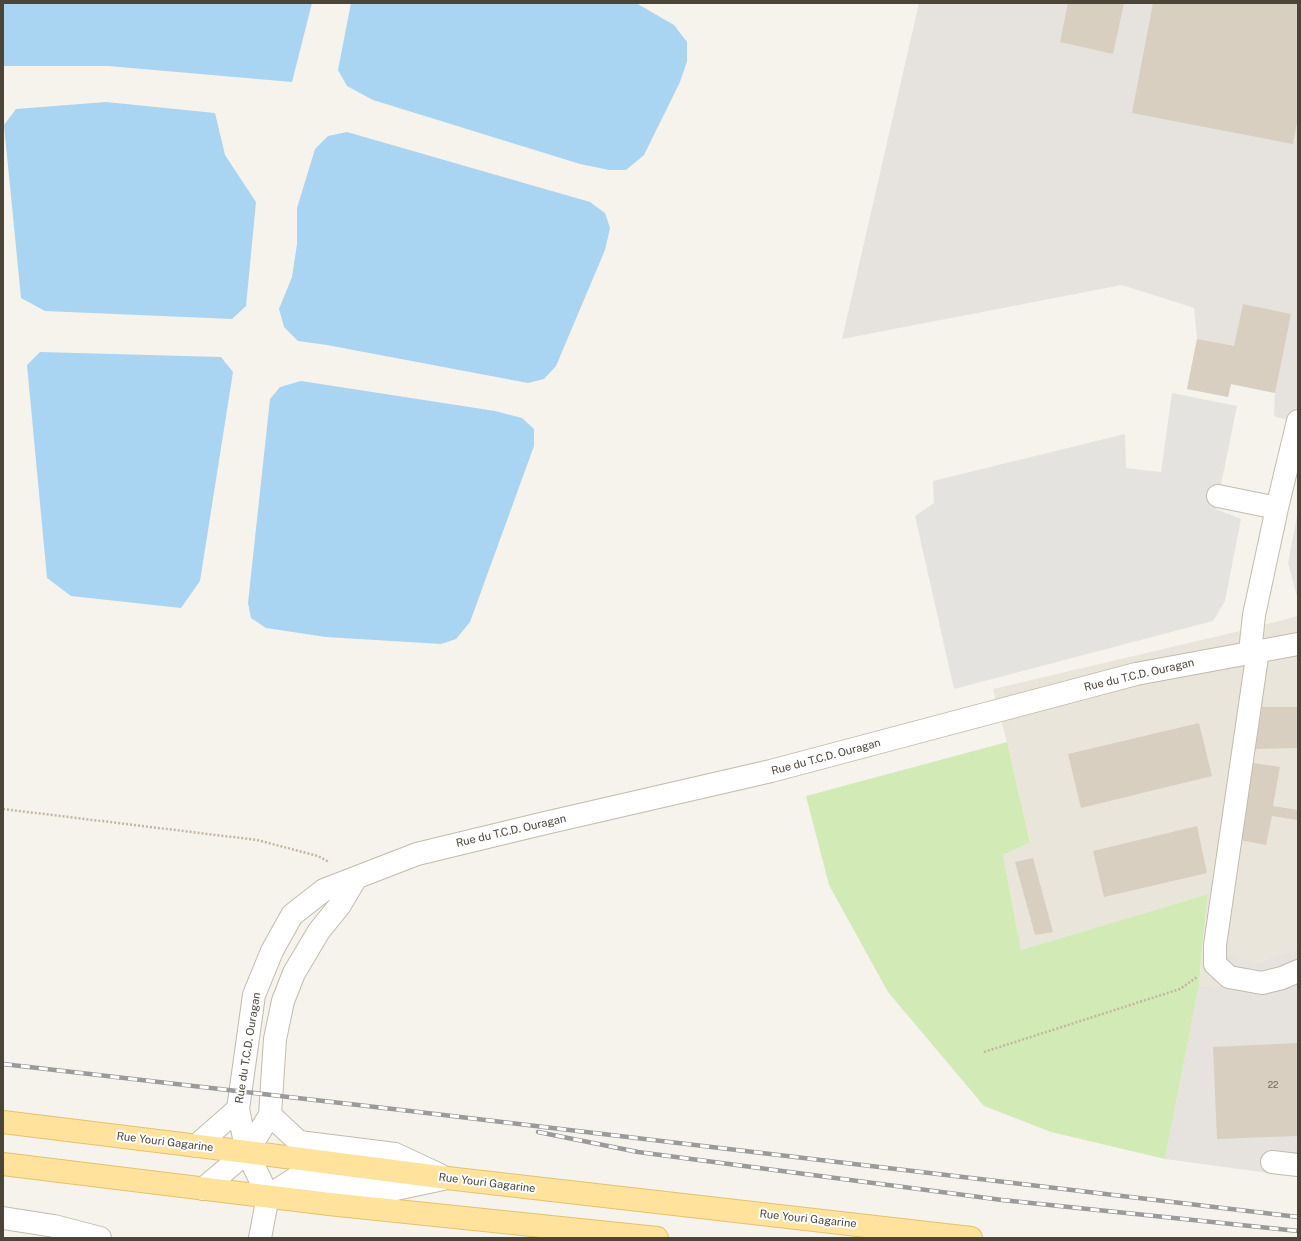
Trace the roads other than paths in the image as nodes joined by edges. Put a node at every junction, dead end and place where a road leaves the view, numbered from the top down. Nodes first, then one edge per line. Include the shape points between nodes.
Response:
1 (1298, 421) edge
2 (1218, 496) dead end
3 (1277, 508) junction
4 (1298, 644) edge
5 (1254, 651) junction
6 (356, 878) junction
7 (1298, 971) edge
8 (238, 1108) junction
9 (270, 1115) junction
10 (3, 1122) edge
11 (196, 1146) junction
12 (247, 1152) junction
13 (1272, 1162) dead end
14 (3, 1164) edge
15 (1298, 1165) edge
16 (447, 1178) junction
17 (203, 1189) junction
18 (268, 1196) junction
19 (3, 1218) edge
20 (100, 1238) edge
21 (260, 1238) edge
22 (657, 1238) edge
23 (971, 1238) edge

1 - 3 street
2 - 3 street
3 - 5 street via 1254,614
4 - 5 street, Rue du T.C.D. Ouragan
5 - 6 street, Rue du T.C.D. Ouragan via 1136,674 771,771 431,850
5 - 7 street via 1215,964 1229,977 1262,983
6 - 8 street, Rue du T.C.D. Ouragan via 324,890 292,914 272,951 254,995
6 - 9 street via 340,905 319,931 294,973 283,1001 276,1039
8 - 11 street
8 - 12 street, Rue du T.C.D. Ouragan
9 - 12 street
9 - 16 street via 299,1142 395,1154
10 - 11 main road, Rue Youri Gagarine
11 - 12 main road, Rue Youri Gagarine
12 - 16 main road, Rue Youri Gagarine
12 - 17 street
12 - 18 street, Rue du T.C.D. Ouragan
13 - 15 street
14 - 17 main road
16 - 18 street via 391,1190 296,1178
16 - 23 main road, Rue Youri Gagarine
17 - 18 main road
18 - 21 street
18 - 22 main road
19 - 20 street via 54,1226

